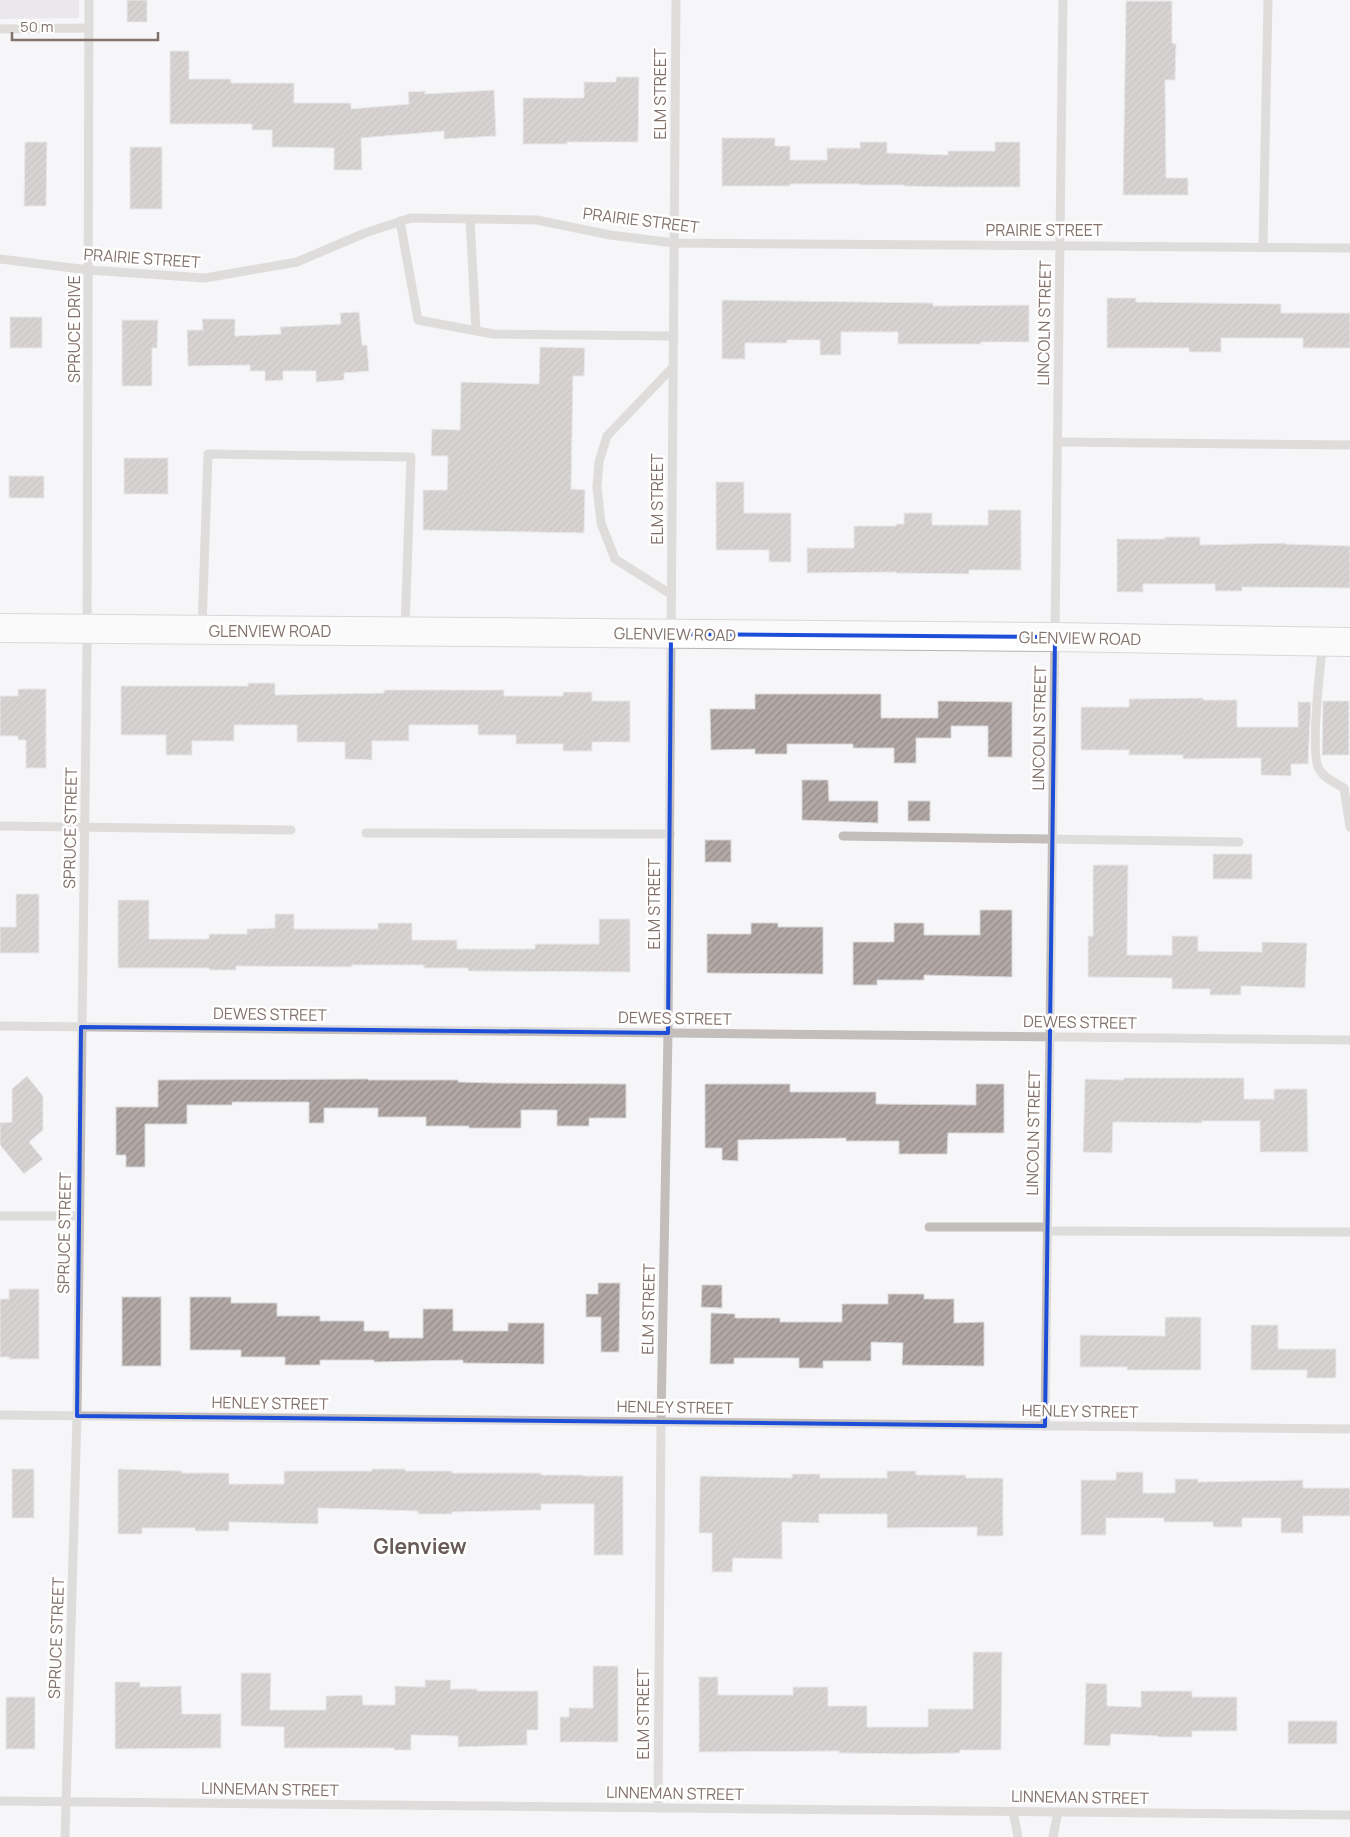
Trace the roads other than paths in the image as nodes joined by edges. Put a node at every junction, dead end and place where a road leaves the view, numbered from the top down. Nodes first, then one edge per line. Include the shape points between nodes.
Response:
1 (89, 0) edge
2 (676, 0) edge
3 (1063, 0) edge
4 (1268, 0) edge
5 (89, 28) junction
6 (0, 29) edge
7 (470, 219) junction
8 (400, 222) junction
9 (674, 243) junction
10 (1060, 245) junction
11 (1263, 247) junction
12 (1350, 248) edge
13 (0, 259) edge
14 (89, 270) junction
15 (476, 331) junction
16 (674, 336) junction
17 (673, 367) junction
18 (1058, 442) junction
19 (1350, 445) edge
20 (672, 595) junction
21 (0, 628) edge
22 (88, 629) junction
23 (202, 630) junction
24 (404, 632) junction
25 (671, 634) junction
26 (1055, 638) junction
27 (1337, 642) edge
28 (0, 826) edge
29 (85, 827) junction
30 (1350, 827) edge
31 (291, 830) dead end
32 (366, 833) dead end
33 (670, 834) junction
34 (843, 836) dead end
35 (1052, 838) junction
36 (1239, 842) dead end
37 (0, 1026) edge
38 (81, 1027) junction
39 (668, 1033) junction
40 (1049, 1037) junction
41 (1350, 1040) edge
42 (0, 1216) edge
43 (79, 1216) junction
44 (929, 1226) dead end
45 (1047, 1229) junction
46 (1350, 1232) edge
47 (0, 1415) edge
48 (77, 1416) junction
49 (661, 1422) junction
50 (1045, 1426) junction
51 (1350, 1429) edge
52 (0, 1801) edge
53 (66, 1801) junction
54 (658, 1808) junction
55 (1013, 1811) junction
56 (1058, 1812) junction
57 (1350, 1815) edge
58 (65, 1837) edge
59 (1018, 1837) edge
60 (1053, 1837) edge

1 - 5 street, SPRUCE DRIVE
2 - 9 street, ELM STREET
3 - 10 street, LINCOLN STREET
4 - 11 street
5 - 6 street
5 - 14 street, SPRUCE DRIVE
7 - 8 street, PRAIRIE STREET via 411,218
7 - 9 street, PRAIRIE STREET via 537,220 610,235
7 - 15 street
8 - 14 street, PRAIRIE STREET via 365,232 297,262 205,278
8 - 15 street via 418,320
9 - 10 street, PRAIRIE STREET
9 - 16 street, ELM STREET
10 - 11 street, PRAIRIE STREET
10 - 18 street, LINCOLN STREET
11 - 12 street, PRAIRIE STREET
13 - 14 street, PRAIRIE STREET
14 - 22 street, SPRUCE DRIVE
15 - 16 street via 493,334
16 - 17 street, ELM STREET
17 - 20 street, ELM STREET
17 - 20 street via 607,436 599,462 597,487 600,523 615,559
18 - 19 street
18 - 26 street, LINCOLN STREET
20 - 25 street, ELM STREET
21 - 22 main road, GLENVIEW ROAD
22 - 23 main road, GLENVIEW ROAD
22 - 29 street, SPRUCE STREET
23 - 24 main road, GLENVIEW ROAD
23 - 24 street via 208,454 411,456
24 - 25 main road, GLENVIEW ROAD
25 - 26 main road, GLENVIEW ROAD
25 - 33 street, ELM STREET
26 - 27 main road, GLENVIEW ROAD
26 - 35 street, LINCOLN STREET
27 - 30 street via 1317,696 1315,759 1323,774 1344,788
28 - 29 street
29 - 31 street
29 - 38 street, SPRUCE STREET
32 - 33 street
33 - 39 street, ELM STREET
34 - 35 street
35 - 36 street
35 - 40 street, LINCOLN STREET
37 - 38 street, DEWES STREET
38 - 39 street, DEWES STREET
38 - 43 street, SPRUCE STREET
39 - 40 street, DEWES STREET
39 - 49 street, ELM STREET
40 - 41 street, DEWES STREET
40 - 45 street, LINCOLN STREET
42 - 43 street
43 - 48 street, SPRUCE STREET
44 - 45 street
45 - 46 street
45 - 50 street, LINCOLN STREET
47 - 48 street, HENLEY STREET
48 - 49 street, HENLEY STREET
48 - 53 street, SPRUCE STREET
49 - 50 street, HENLEY STREET
49 - 54 street, ELM STREET
50 - 51 street, HENLEY STREET
52 - 53 street, LINNEMAN STREET
53 - 54 street, LINNEMAN STREET
53 - 58 street, SPRUCE STREET
54 - 55 street, LINNEMAN STREET
55 - 56 street, LINNEMAN STREET
55 - 59 street
56 - 57 street, LINNEMAN STREET
56 - 60 street

